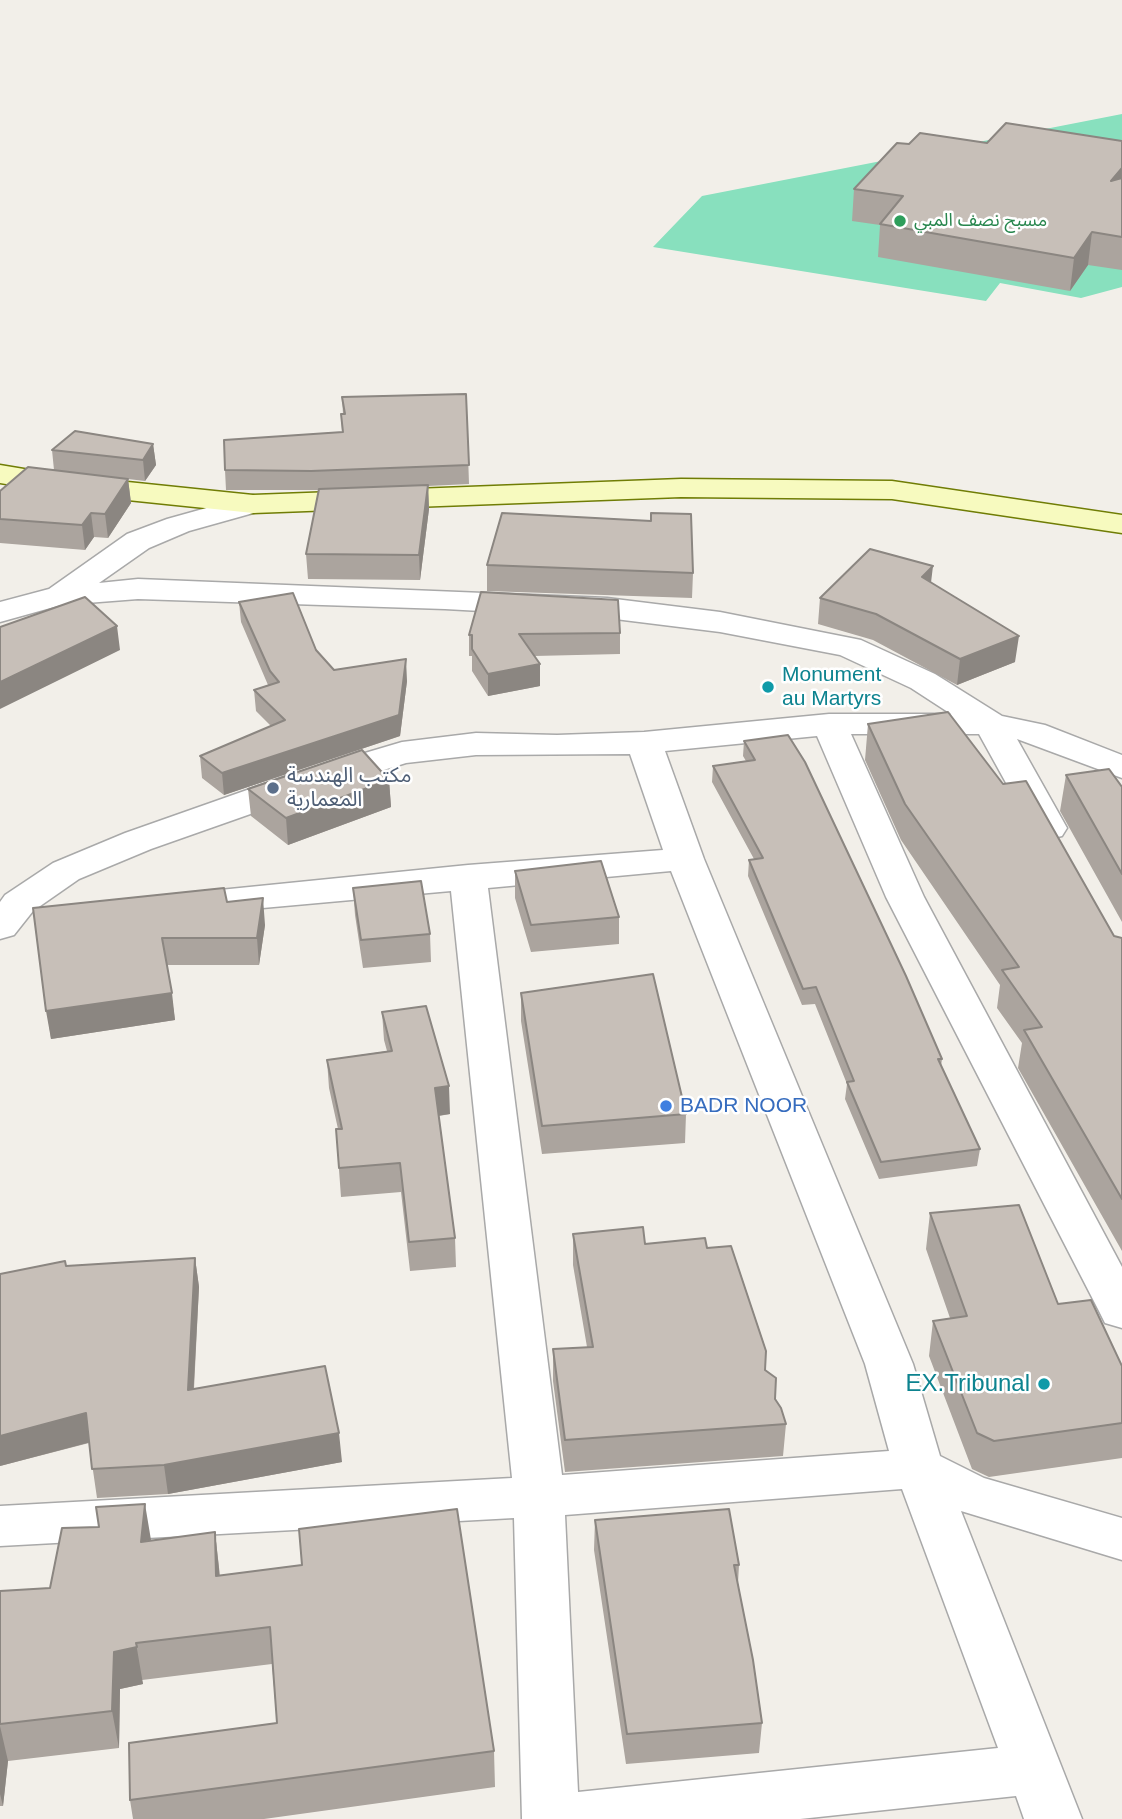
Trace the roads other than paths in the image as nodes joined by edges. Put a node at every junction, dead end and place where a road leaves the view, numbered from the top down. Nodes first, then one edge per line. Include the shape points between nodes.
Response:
1 (0, 474) edge
2 (253, 504) junction
3 (1122, 524) edge
4 (60, 596) junction
5 (0, 612) edge
6 (829, 724) junction
7 (991, 724) junction
8 (644, 743) junction
9 (1122, 767) edge
10 (1065, 858) edge
11 (685, 859) junction
12 (468, 876) junction
13 (141, 907) edge
14 (59, 915) edge
15 (2, 923) edge
16 (1122, 1311) edge
17 (919, 1468) junction
18 (539, 1497) junction
19 (0, 1526) edge
20 (1122, 1539) edge
21 (1044, 1794) edge
22 (551, 1819) edge
23 (564, 1819) edge

1 - 2 main road
2 - 3 main road via 681,488 892,490
2 - 4 street via 138,541
4 - 5 street
4 - 7 street via 138,589 445,599 607,608 720,622 849,647 923,681
6 - 7 street
6 - 8 street
6 - 16 street via 905,897
7 - 9 street via 1033,732
7 - 10 street
8 - 11 street
8 - 15 street via 477,744 402,754 297,785 66,871 19,903
11 - 12 street
11 - 17 street via 889,1364
12 - 13 street
12 - 18 street
14 - 15 street
17 - 18 street
17 - 20 street via 969,1494
17 - 21 street
18 - 19 street
18 - 22 street
21 - 23 street

